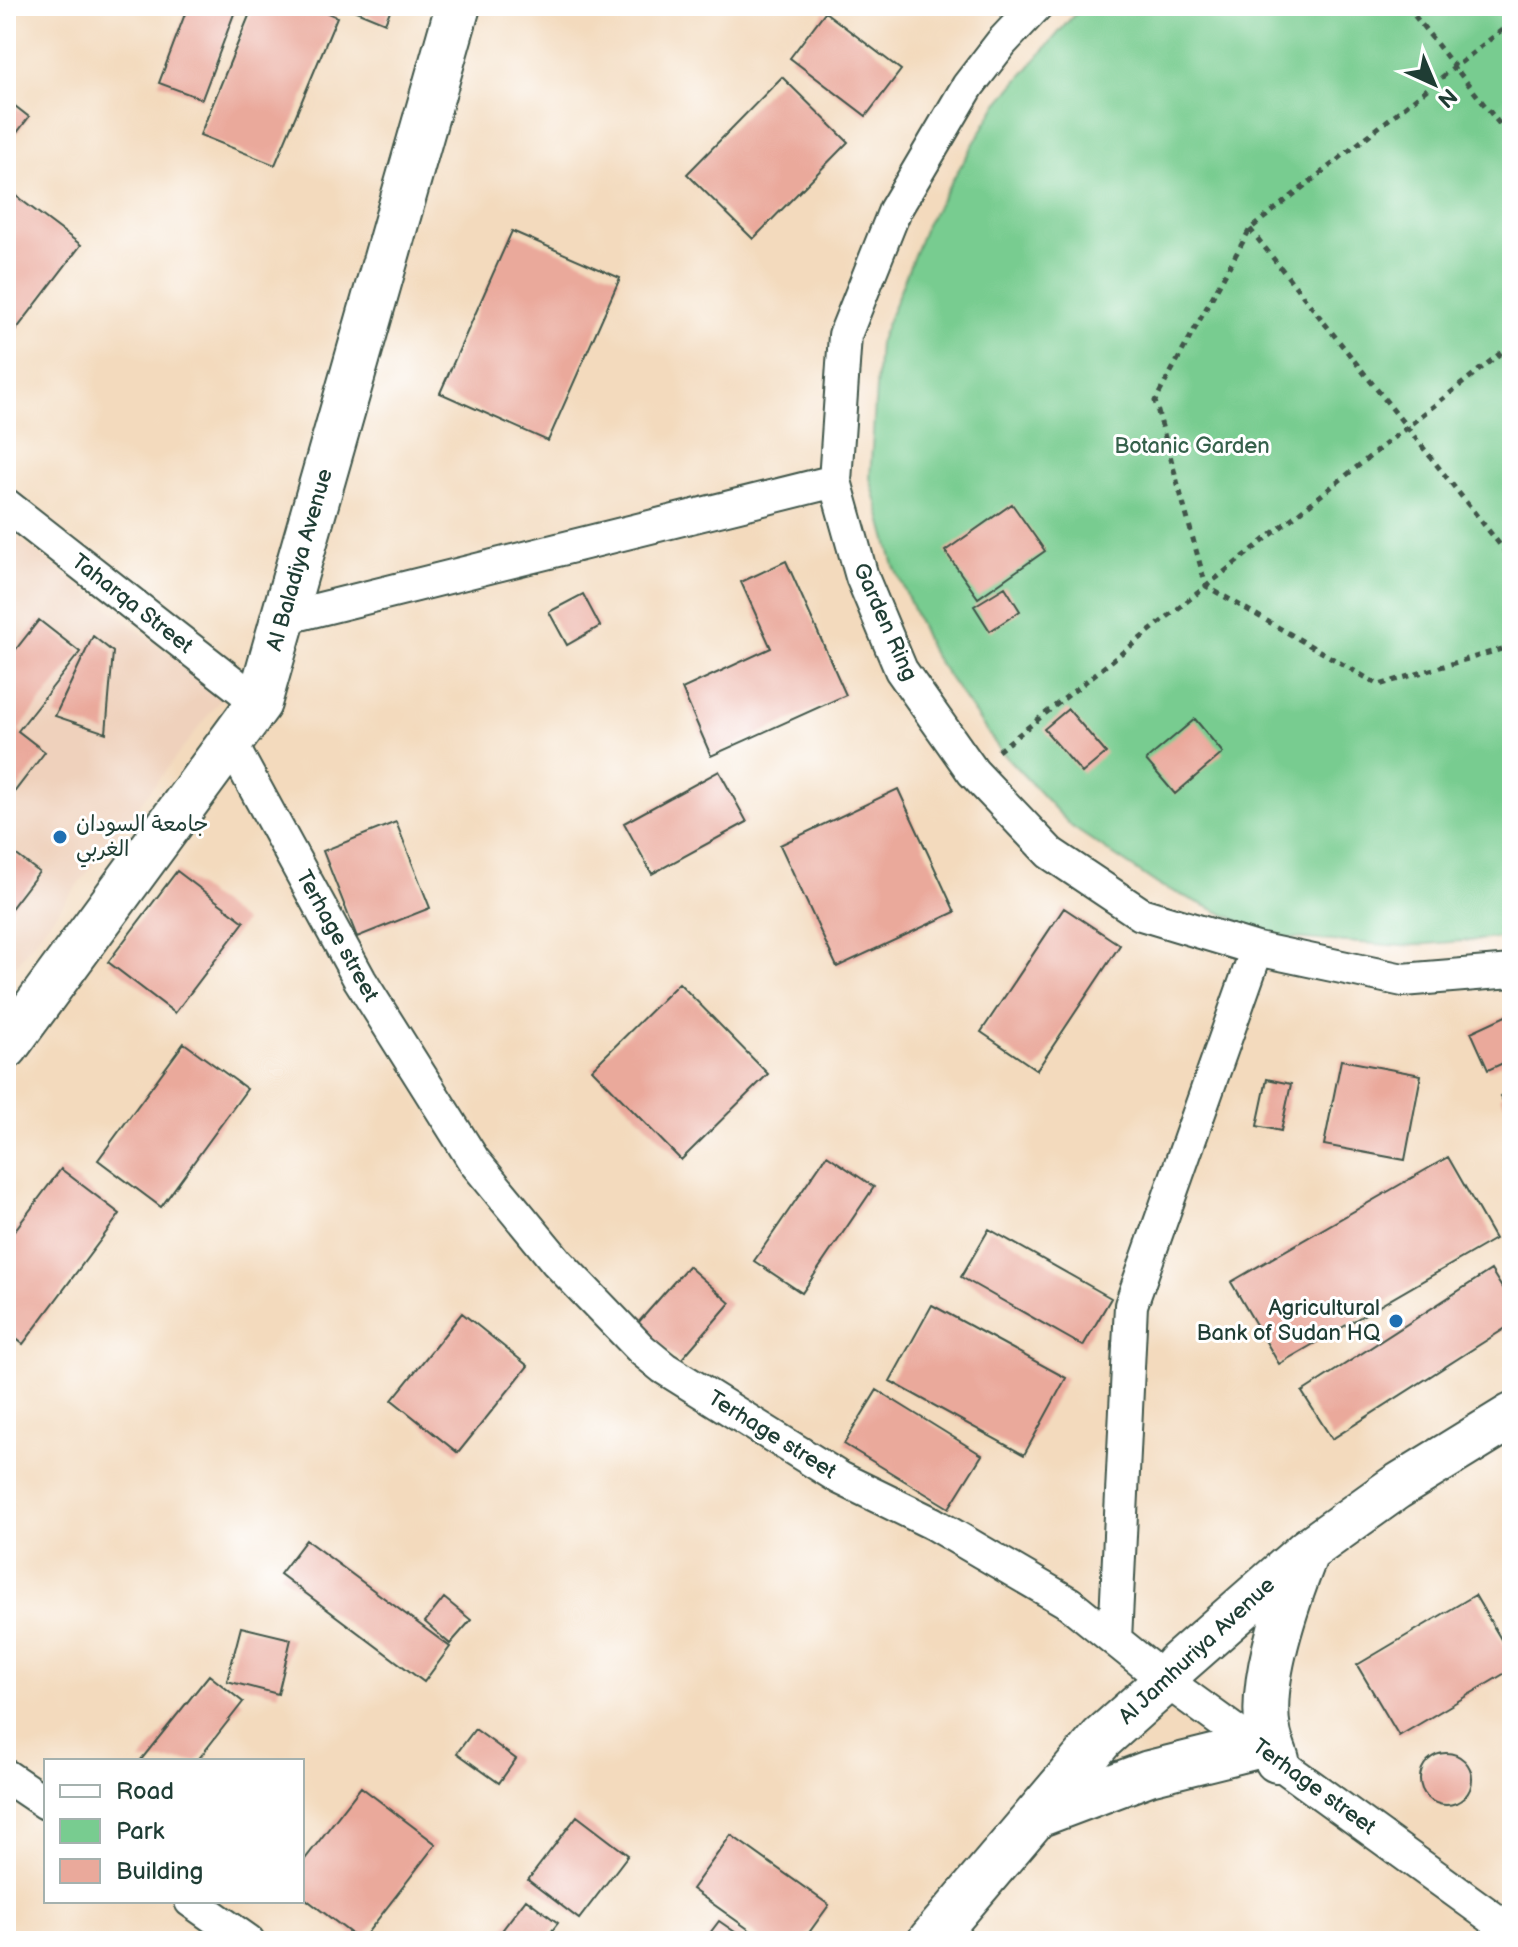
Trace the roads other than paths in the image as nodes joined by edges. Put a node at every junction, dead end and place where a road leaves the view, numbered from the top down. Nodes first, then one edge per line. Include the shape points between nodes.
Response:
1 (458, 6) edge
2 (1036, 6) edge
3 (835, 481) junction
4 (6, 505) edge
5 (284, 618) junction
6 (259, 703) junction
7 (230, 742) junction
8 (1257, 949) junction
9 (1512, 971) edge
10 (6, 1047) edge
11 (1512, 1416) edge
12 (1307, 1551) junction
13 (1115, 1640) junction
14 (1166, 1681) junction
15 (1268, 1753) junction
16 (6, 1776) edge
17 (44, 1802) edge
18 (1035, 1816) junction
19 (193, 1903) edge
20 (214, 1931) edge
21 (1512, 1932) edge
22 (248, 1941) edge
23 (930, 1941) edge

1 - 5 main road, Al Baladiya Avenue
2 - 3 street, Garden Ring via 968,86 895,210 845,335
3 - 5 street
3 - 8 street, Garden Ring via 862,577 901,670 973,772 1050,853 1141,914
4 - 6 street, Taharqa Street
5 - 6 main road, Al Baladiya Avenue
6 - 7 main road, Al Baladiya Avenue
7 - 10 main road, Al Baladiya Avenue
7 - 13 street, Terhage street via 360,980 474,1161 557,1262 642,1350 840,1478 932,1523 1069,1603
8 - 9 street, Garden Ring via 1403,980
8 - 13 street via 1131,1305
11 - 12 main road, Al Jamhuriya Avenue via 1395,1488
12 - 14 main road, Al Jamhuriya Avenue via 1177,1665
12 - 15 main road via 1286,1609 1269,1685
13 - 14 street, Terhage street
14 - 15 street, Terhage street
14 - 18 main road, Al Jamhuriya Avenue via 1102,1738
15 - 18 main road via 1149,1773
15 - 21 street, Terhage street
16 - 17 street
18 - 23 main road, Al Jamhuriya Avenue
19 - 20 street
20 - 22 street

